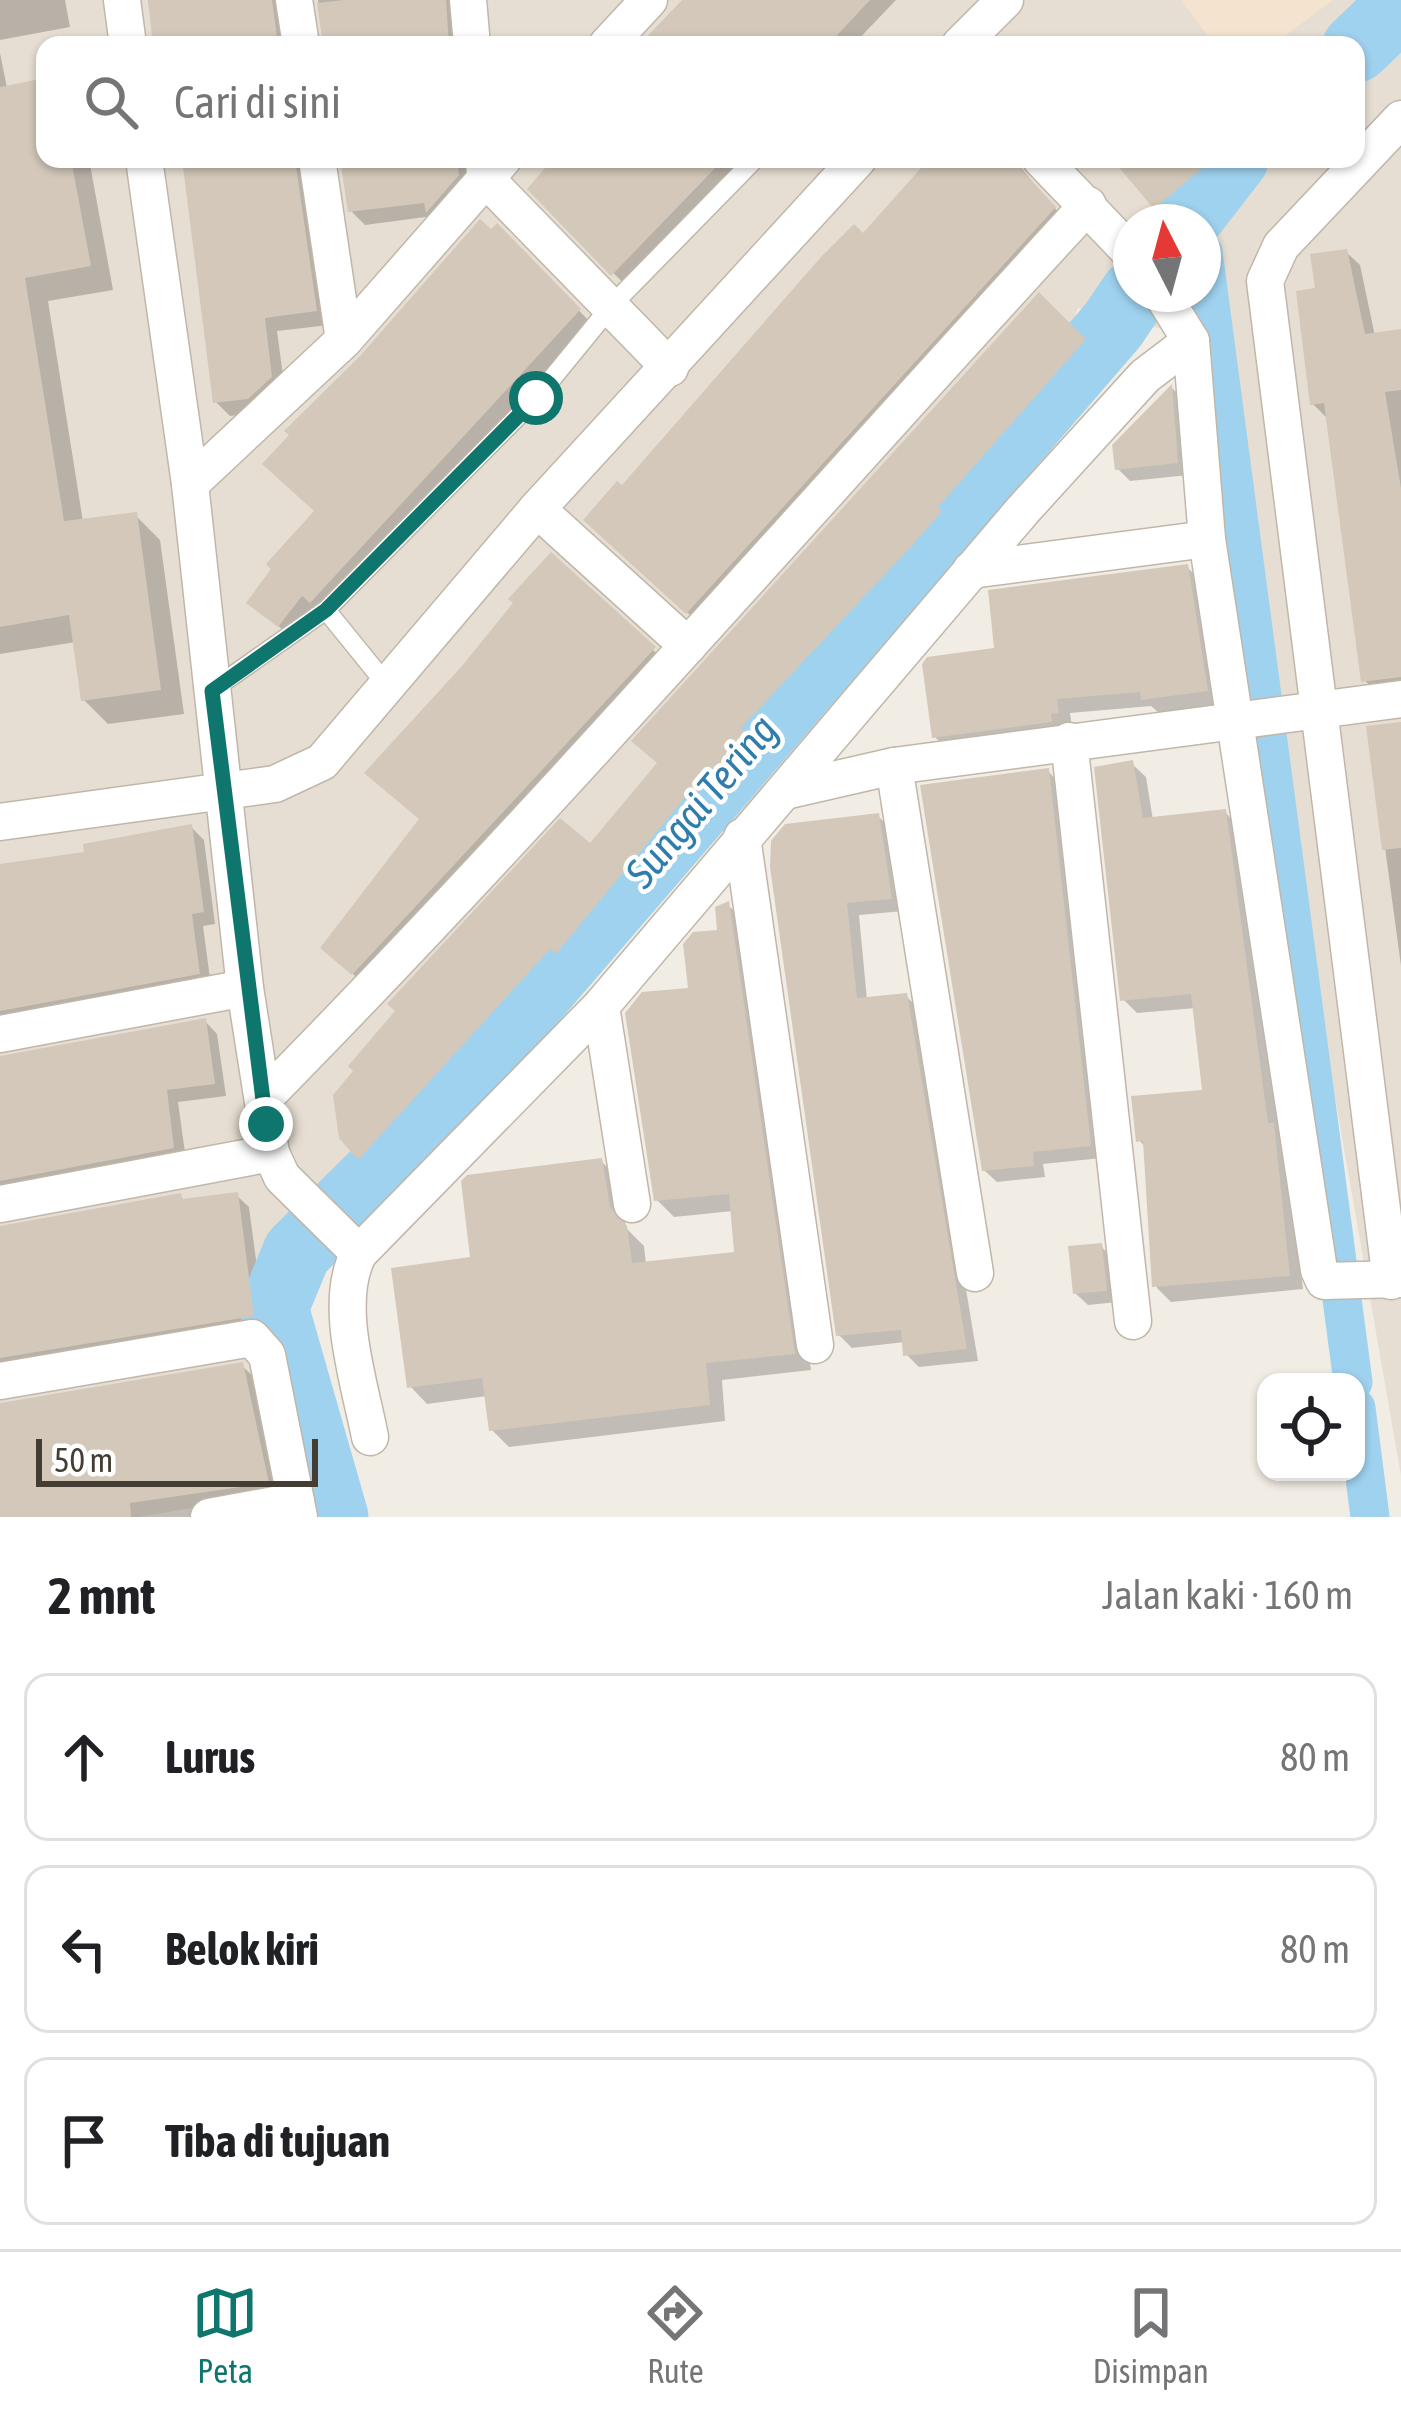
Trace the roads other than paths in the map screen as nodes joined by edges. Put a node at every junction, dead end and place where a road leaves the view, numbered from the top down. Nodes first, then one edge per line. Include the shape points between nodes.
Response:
1 (122, 0) edge
2 (294, 0) edge
3 (468, 0) edge
4 (649, 0) edge
5 (1005, 0) edge
6 (127, 36) edge
7 (300, 36) edge
8 (471, 36) edge
9 (616, 36) edge
10 (969, 36) edge
11 (1401, 119) edge
12 (1365, 157) edge
13 (145, 168) edge
14 (318, 168) edge
15 (488, 168) edge
16 (494, 168) edge
17 (746, 168) edge
18 (850, 168) edge
19 (1050, 168) edge
20 (1355, 168) edge
21 (1088, 205) junction
22 (1113, 233) edge
23 (612, 305) junction
24 (1174, 312) edge
25 (1188, 333) junction
26 (344, 340) junction
27 (670, 368) junction
28 (190, 484) junction
29 (537, 509) junction
30 (1207, 539) junction
31 (971, 570) junction
32 (326, 610) junction
33 (688, 646) junction
34 (386, 684) junction
35 (212, 691) junction
36 (1401, 699) edge
37 (1312, 707) junction
38 (1241, 716) junction
39 (1069, 741) junction
40 (894, 766) junction
41 (227, 791) junction
42 (785, 791) junction
43 (0, 822) edge
44 (742, 837) junction
45 (245, 988) junction
46 (601, 1006) junction
47 (0, 1034) edge
48 (263, 1099) junction
49 (276, 1165) junction
50 (0, 1204) edge
51 (632, 1204) dead end
52 (357, 1249) junction
53 (975, 1273) dead end
54 (1390, 1281) edge
55 (1133, 1321) dead end
56 (815, 1345) dead end
57 (0, 1381) edge
58 (370, 1437) dead end
59 (298, 1509) edge
60 (209, 1517) edge

1 - 6 street
2 - 7 street
3 - 8 street
4 - 9 street
5 - 10 street
11 - 12 street
13 - 28 street
14 - 26 street
15 - 26 street
16 - 23 street
17 - 23 lane
18 - 27 street
19 - 21 street
20 - 37 street via 1281,246 1264,281
21 - 22 street
21 - 33 street
23 - 27 street
23 - 32 lane via 536,398
24 - 25 street
25 - 30 street
25 - 31 street
26 - 28 street
27 - 29 street
28 - 35 street
29 - 33 street
29 - 34 street
30 - 31 street
30 - 38 street
31 - 42 street
32 - 34 lane
32 - 35 lane
33 - 48 street via 470,890
34 - 41 street via 322,762 275,784
35 - 41 street
36 - 37 street
37 - 38 street
37 - 54 street
38 - 39 street
38 - 54 street via 1319,1270 1335,1285
39 - 40 street
39 - 55 street
40 - 42 street
40 - 53 street
41 - 43 street
41 - 45 street
42 - 44 street
44 - 46 street
44 - 56 street
45 - 47 street
45 - 48 street
46 - 51 street
46 - 52 street
48 - 49 street
49 - 50 street
49 - 52 street
52 - 58 street via 349,1305
57 - 59 street via 252,1338 267,1355
59 - 60 street

